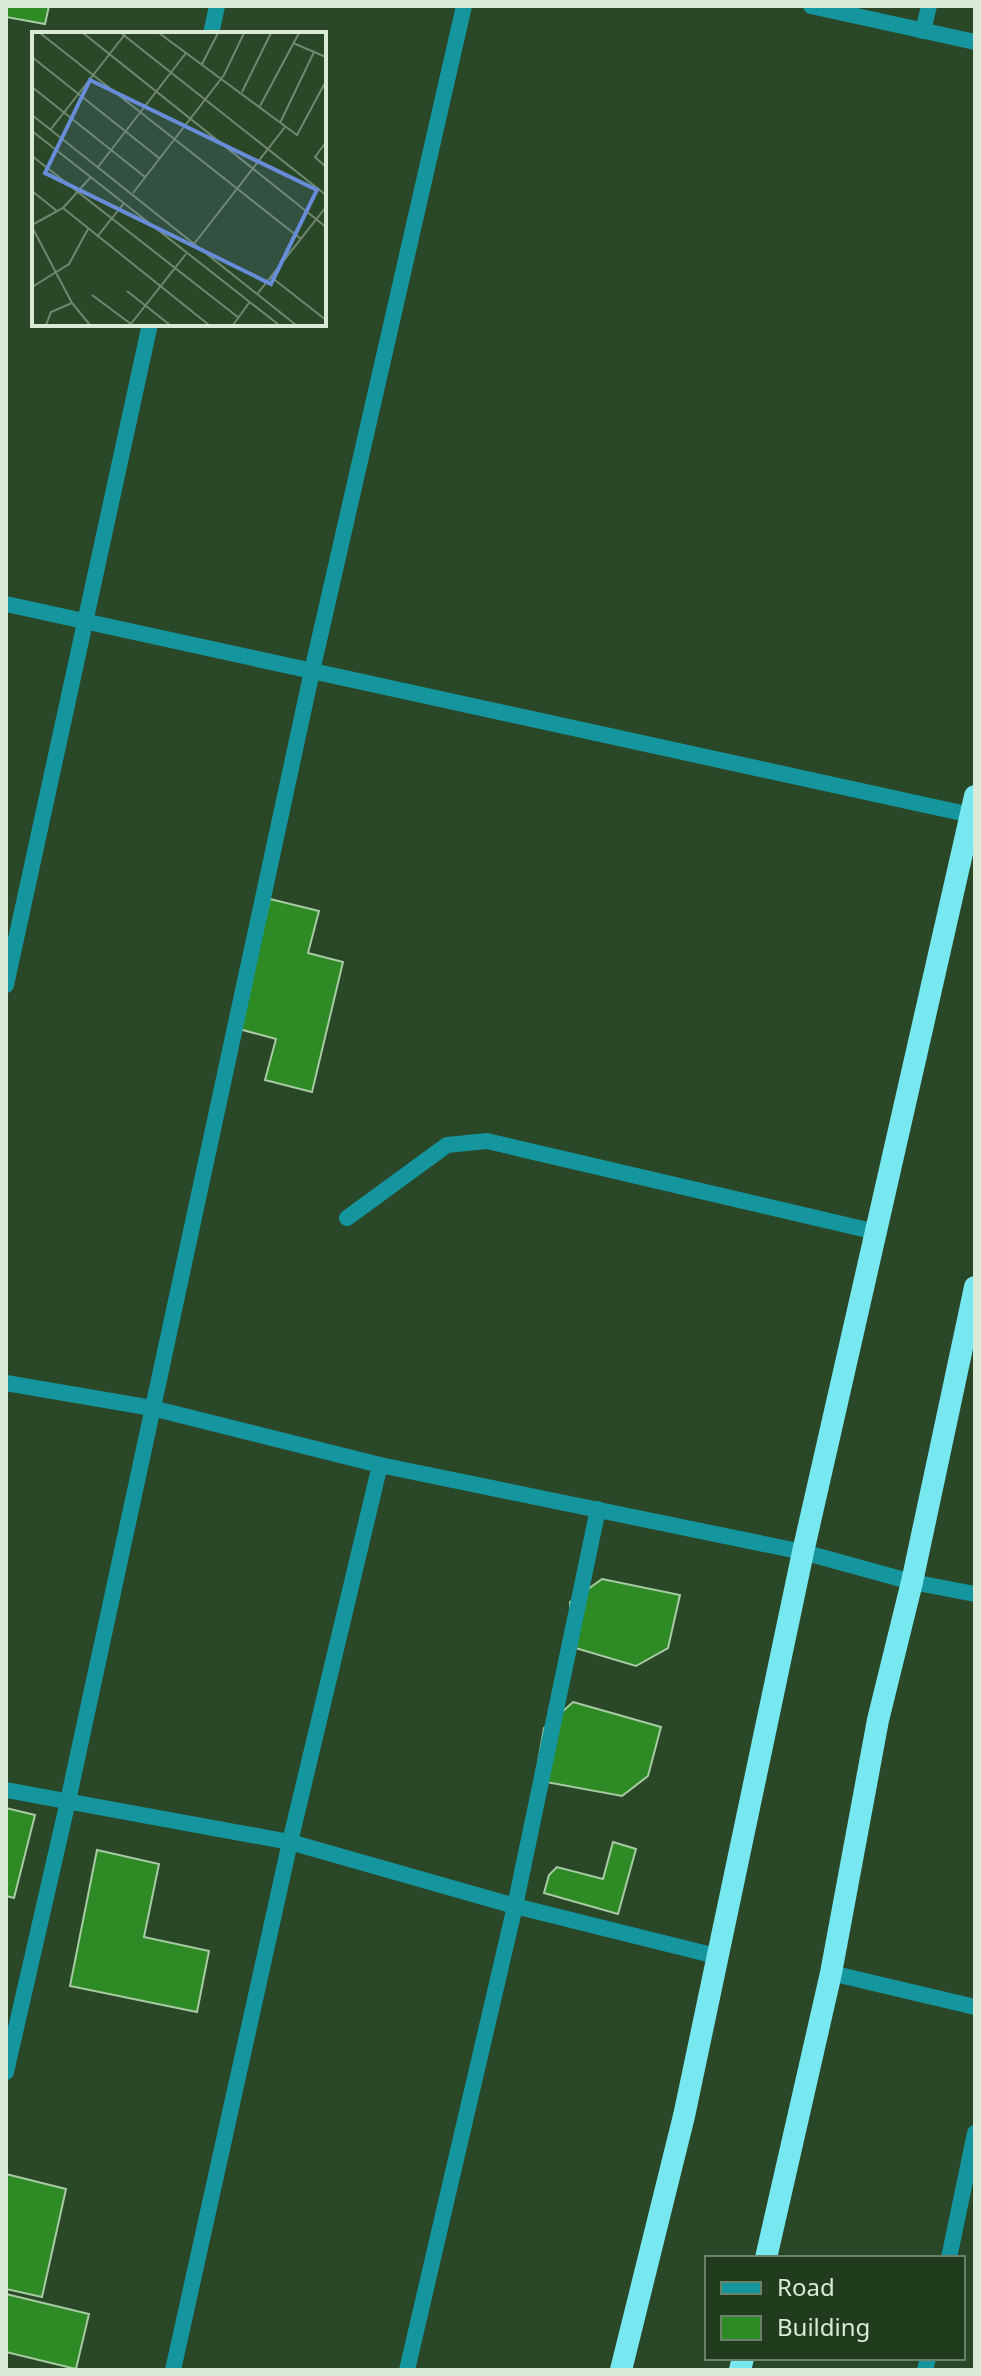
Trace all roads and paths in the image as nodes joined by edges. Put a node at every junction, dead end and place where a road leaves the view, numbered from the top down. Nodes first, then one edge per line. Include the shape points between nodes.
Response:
1 (217, 6) edge
2 (464, 6) edge
3 (811, 6) edge
4 (929, 6) edge
5 (923, 31) junction
6 (211, 32) edge
7 (975, 42) edge
8 (150, 326) edge
9 (6, 604) edge
10 (86, 621) junction
11 (312, 671) junction
12 (973, 806) edge
13 (6, 985) edge
14 (347, 1218) dead end
15 (876, 1232) junction
16 (975, 1287) edge
17 (6, 1383) edge
18 (152, 1408) junction
19 (380, 1465) junction
20 (598, 1509) junction
21 (803, 1552) junction
22 (912, 1582) junction
23 (975, 1594) edge
24 (6, 1790) edge
25 (68, 1801) junction
26 (290, 1842) junction
27 (515, 1906) junction
28 (716, 1956) junction
29 (831, 1973) junction
30 (975, 2007) edge
31 (6, 2072) edge
32 (975, 2133) edge
33 (766, 2256) edge
34 (949, 2256) edge
35 (173, 2370) edge
36 (407, 2370) edge
37 (621, 2370) edge

1 - 6 street
2 - 11 street
3 - 5 street
4 - 5 street
5 - 7 street
8 - 10 street
9 - 10 street
10 - 11 street
10 - 13 street
11 - 12 street
11 - 18 street
12 - 15 highway
14 - 15 street via 447,1145 487,1141
15 - 21 highway
16 - 22 highway
17 - 18 street
18 - 19 street
18 - 25 street
19 - 20 street
19 - 26 street
20 - 21 street
20 - 27 street
21 - 22 street
21 - 28 highway
22 - 23 street
22 - 29 highway via 878,1720
24 - 25 street
25 - 26 street
25 - 31 street
26 - 27 street
26 - 35 street
27 - 28 street
27 - 36 street
28 - 37 highway via 684,2116
29 - 30 street
29 - 33 highway
32 - 34 street

